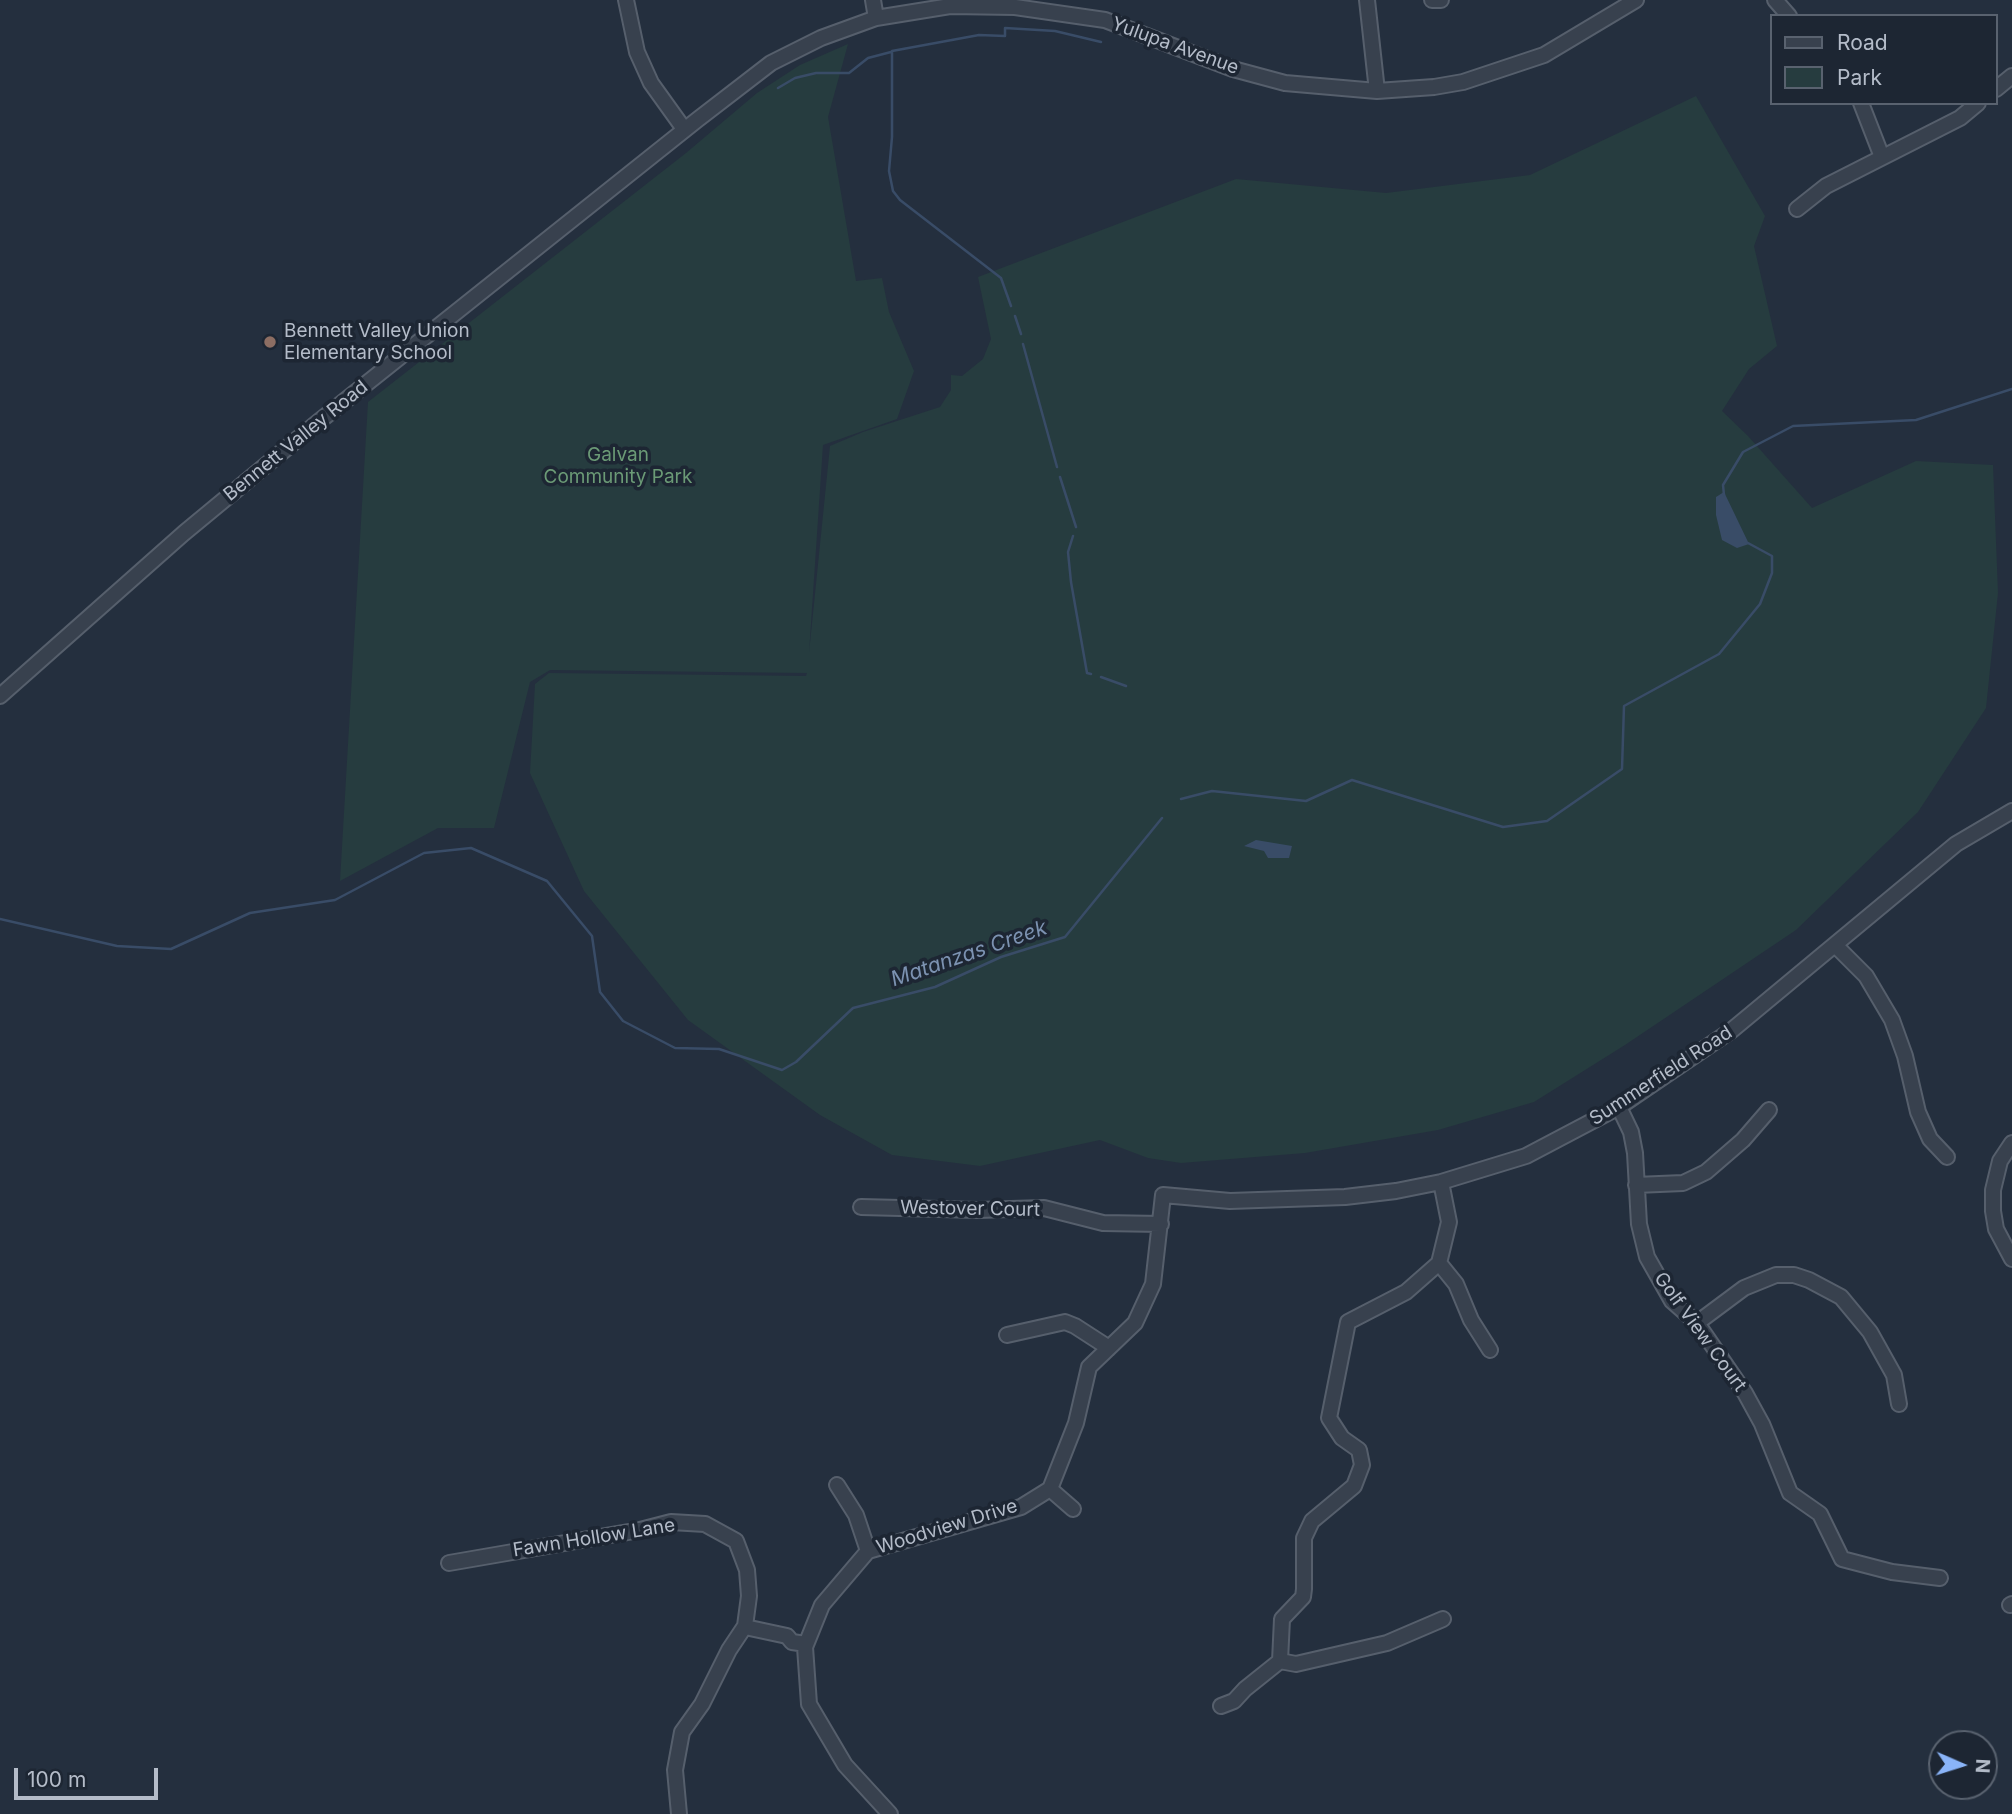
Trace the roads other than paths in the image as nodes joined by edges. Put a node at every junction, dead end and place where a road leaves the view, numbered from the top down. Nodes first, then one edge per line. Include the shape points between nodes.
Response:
1 (626, 0) edge
2 (873, 0) edge
3 (1367, 0) edge
4 (1432, 0) edge
5 (1441, 0) edge
6 (1636, 0) edge
7 (1775, 0) edge
8 (1787, 14) edge
9 (876, 18) junction
10 (2012, 76) edge
11 (1998, 87) edge
12 (1377, 91) junction
13 (1862, 105) edge
14 (1976, 105) edge
15 (684, 129) junction
16 (1882, 156) junction
17 (1797, 209) dead end
18 (0, 696) edge
19 (2012, 811) edge
20 (1836, 945) junction
21 (1619, 1107) junction
22 (1769, 1110) dead end
23 (2012, 1143) edge
24 (1947, 1157) dead end
25 (1441, 1182) junction
26 (1636, 1185) junction
27 (861, 1207) dead end
28 (1161, 1224) junction
29 (2012, 1259) edge
30 (1439, 1263) junction
31 (1698, 1323) junction
32 (1007, 1335) dead end
33 (1109, 1348) junction
34 (1490, 1350) dead end
35 (1899, 1404) dead end
36 (837, 1485) dead end
37 (1050, 1489) junction
38 (1073, 1509) dead end
39 (868, 1551) junction
40 (449, 1563) dead end
41 (1940, 1578) dead end
42 (1443, 1619) dead end
43 (742, 1631) junction
44 (799, 1643) junction
45 (1280, 1661) junction
46 (1222, 1706) dead end
47 (680, 1814) edge
48 (890, 1814) edge

1 - 15 street via 637,52 651,83
2 - 9 street
3 - 12 street
4 - 5 street
6 - 12 street, Yulupa Avenue via 1544,55 1463,82
7 - 8 street
9 - 12 street, Yulupa Avenue via 950,6 1014,7 1105,20 1233,69 1285,83
9 - 15 street, Yulupa Avenue via 771,63
10 - 11 street
13 - 16 street
14 - 16 street via 1960,118
15 - 18 street, Bennett Valley Road via 317,422
16 - 17 street via 1826,186
19 - 20 street, Summerfield Road via 1956,844
20 - 21 street, Summerfield Road via 1732,1030
20 - 24 street via 1866,976 1892,1020 1918,1112 1930,1139
21 - 25 street, Summerfield Road via 1526,1156
21 - 26 street, Golf View Court via 1631,1132
22 - 26 street via 1706,1172 1683,1183
23 - 29 street via 2000,1161 1993,1189 1996,1229
25 - 28 street, Summerfield Road via 1345,1197 1230,1201 1164,1195
25 - 30 street via 1449,1222
26 - 31 street, Golf View Court via 1647,1258 1672,1301
27 - 28 street, Westover Court via 1044,1208 1103,1223
28 - 33 street via 1153,1284 1135,1323
30 - 34 street via 1456,1284
30 - 45 street via 1406,1292 1348,1322 1329,1418 1342,1438 1359,1450 1362,1465 1354,1486 1312,1521 1304,1538 1303,1597 1282,1619
31 - 35 street via 1744,1288 1776,1275 1809,1280 1842,1297 1870,1332 1894,1375
31 - 41 street, Golf View Court via 1762,1424 1790,1493 1820,1514 1842,1559
32 - 33 street via 1065,1322
33 - 37 street via 1089,1367 1076,1423
36 - 39 street via 856,1515
37 - 38 street
37 - 39 street, Woodview Drive via 1021,1507
39 - 44 street, Woodview Drive via 822,1605
40 - 43 street, Fawn Hollow Lane via 671,1522 705,1524 736,1541 747,1570 749,1596
42 - 45 street via 1387,1643 1296,1664
43 - 44 street via 787,1636
43 - 47 street, Fawn Hollow Lane via 682,1732 675,1770
44 - 48 street, Woodview Drive via 810,1704 845,1765
45 - 46 street

